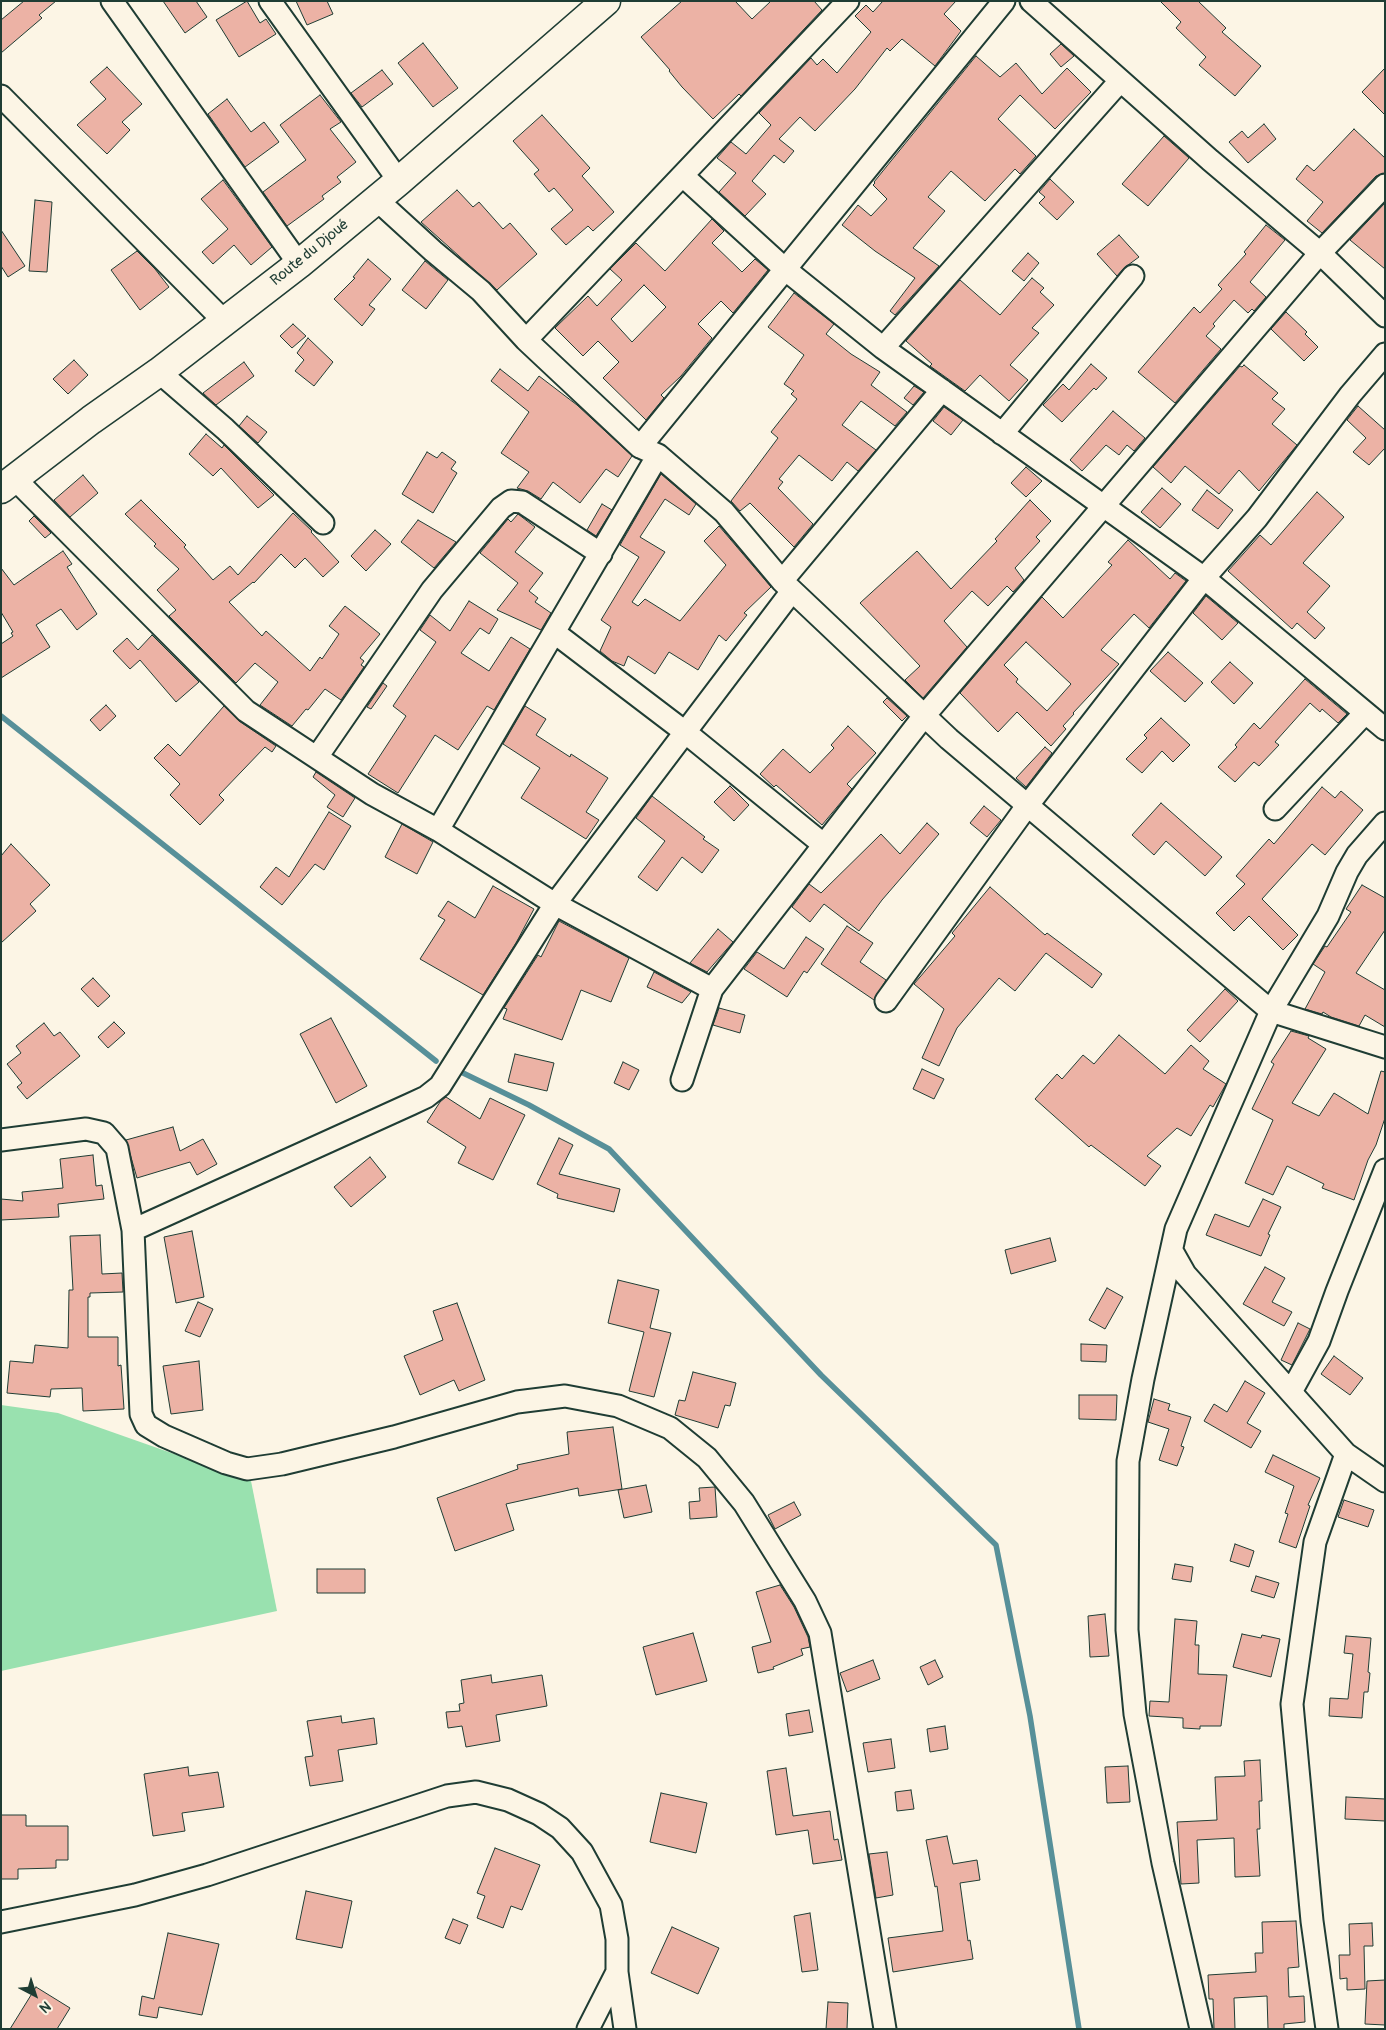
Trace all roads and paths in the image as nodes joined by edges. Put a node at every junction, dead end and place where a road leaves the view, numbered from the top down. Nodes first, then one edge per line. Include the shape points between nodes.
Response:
1 (112, 1) edge
2 (270, 1) edge
3 (606, 1) edge
4 (848, 1) edge
5 (1004, 1) edge
6 (1032, 1) edge
7 (1120, 81) junction
8 (1, 96) edge
9 (683, 176) junction
10 (399, 181) junction
11 (1385, 185) edge
12 (376, 199) junction
13 (1320, 252) junction
14 (299, 264) junction
15 (786, 270) junction
16 (1133, 276) dead end
17 (1385, 316) edge
18 (224, 321) junction
19 (526, 340) junction
20 (883, 348) junction
21 (1385, 354) edge
22 (160, 372) junction
23 (942, 390) junction
24 (1002, 434) junction
25 (649, 451) junction
26 (8, 483) edge
27 (1102, 506) junction
28 (323, 523) dead end
29 (601, 554) junction
30 (1204, 578) junction
31 (787, 586) junction
32 (555, 633) junction
33 (1365, 713) junction
34 (924, 716) junction
35 (1385, 729) edge
36 (685, 732) junction
37 (317, 757) junction
38 (1028, 806) junction
39 (1275, 809) dead end
40 (1385, 823) edge
41 (438, 830) junction
42 (824, 845) junction
43 (554, 904) junction
44 (712, 989) junction
45 (886, 1001) dead end
46 (1271, 1011) junction
47 (1385, 1047) edge
48 (682, 1080) dead end
49 (1, 1140) edge
50 (1385, 1170) edge
51 (134, 1230) junction
52 (1172, 1251) junction
53 (1291, 1392) junction
54 (1346, 1454) junction
55 (1385, 1481) edge
56 (1, 1922) edge
57 (617, 1972) junction
58 (588, 2029) edge
59 (625, 2029) edge
60 (885, 2029) edge
61 (1201, 2029) edge
62 (1327, 2029) edge

1 - 14 street
2 - 10 street
3 - 10 main road, Route du Djoué
4 - 9 street
5 - 15 street
6 - 7 street
7 - 13 street
7 - 20 street
8 - 18 street
9 - 15 street
9 - 19 street
10 - 12 main road, Route du Djoué
11 - 13 street
12 - 14 main road, Route du Djoué
12 - 19 street via 481,291
13 - 17 street
13 - 27 street
14 - 18 main road, Route du Djoué
15 - 20 street
15 - 25 street
16 - 24 street
18 - 22 main road, Route du Djoué
19 - 25 street
20 - 23 street
21 - 30 street via 1257,518
22 - 26 main road, Route du Djoué
22 - 28 street
23 - 24 street
23 - 31 street
24 - 27 street
25 - 29 street
25 - 31 street via 724,512
26 - 37 street via 239,705
27 - 30 street
27 - 34 street
29 - 32 street
29 - 37 street via 522,502 511,501 501,508 432,590
30 - 33 street
30 - 38 street
31 - 34 street
31 - 36 street
32 - 36 street
32 - 41 street
33 - 35 street
33 - 39 street
34 - 38 street
34 - 42 street
36 - 42 street
36 - 43 street
37 - 41 street via 372,794
38 - 45 street
38 - 46 street
40 - 46 street via 1357,855 1328,916
41 - 43 street
42 - 44 street
43 - 44 street
43 - 51 street via 440,1086 426,1097
44 - 48 street
46 - 47 street
46 - 52 street via 1176,1229
49 - 51 street via 86,1129 104,1134 117,1148
50 - 53 street via 1319,1341
51 - 60 street via 141,1414 146,1425 154,1431 226,1463 247,1469 282,1464 517,1402 565,1396 618,1406 670,1428 707,1458 759,1526 805,1601 820,1633
52 - 53 street via 1185,1274
52 - 61 street via 1128,1461 1127,1630 1135,1714 1163,1863
53 - 54 street
54 - 55 street
54 - 62 street via 1315,1542 1292,1704 1312,1921
56 - 57 street via 135,1895 208,1875 447,1796 476,1792 508,1800 539,1814 560,1828 582,1852 611,1905 617,1939
57 - 58 street
57 - 59 street

